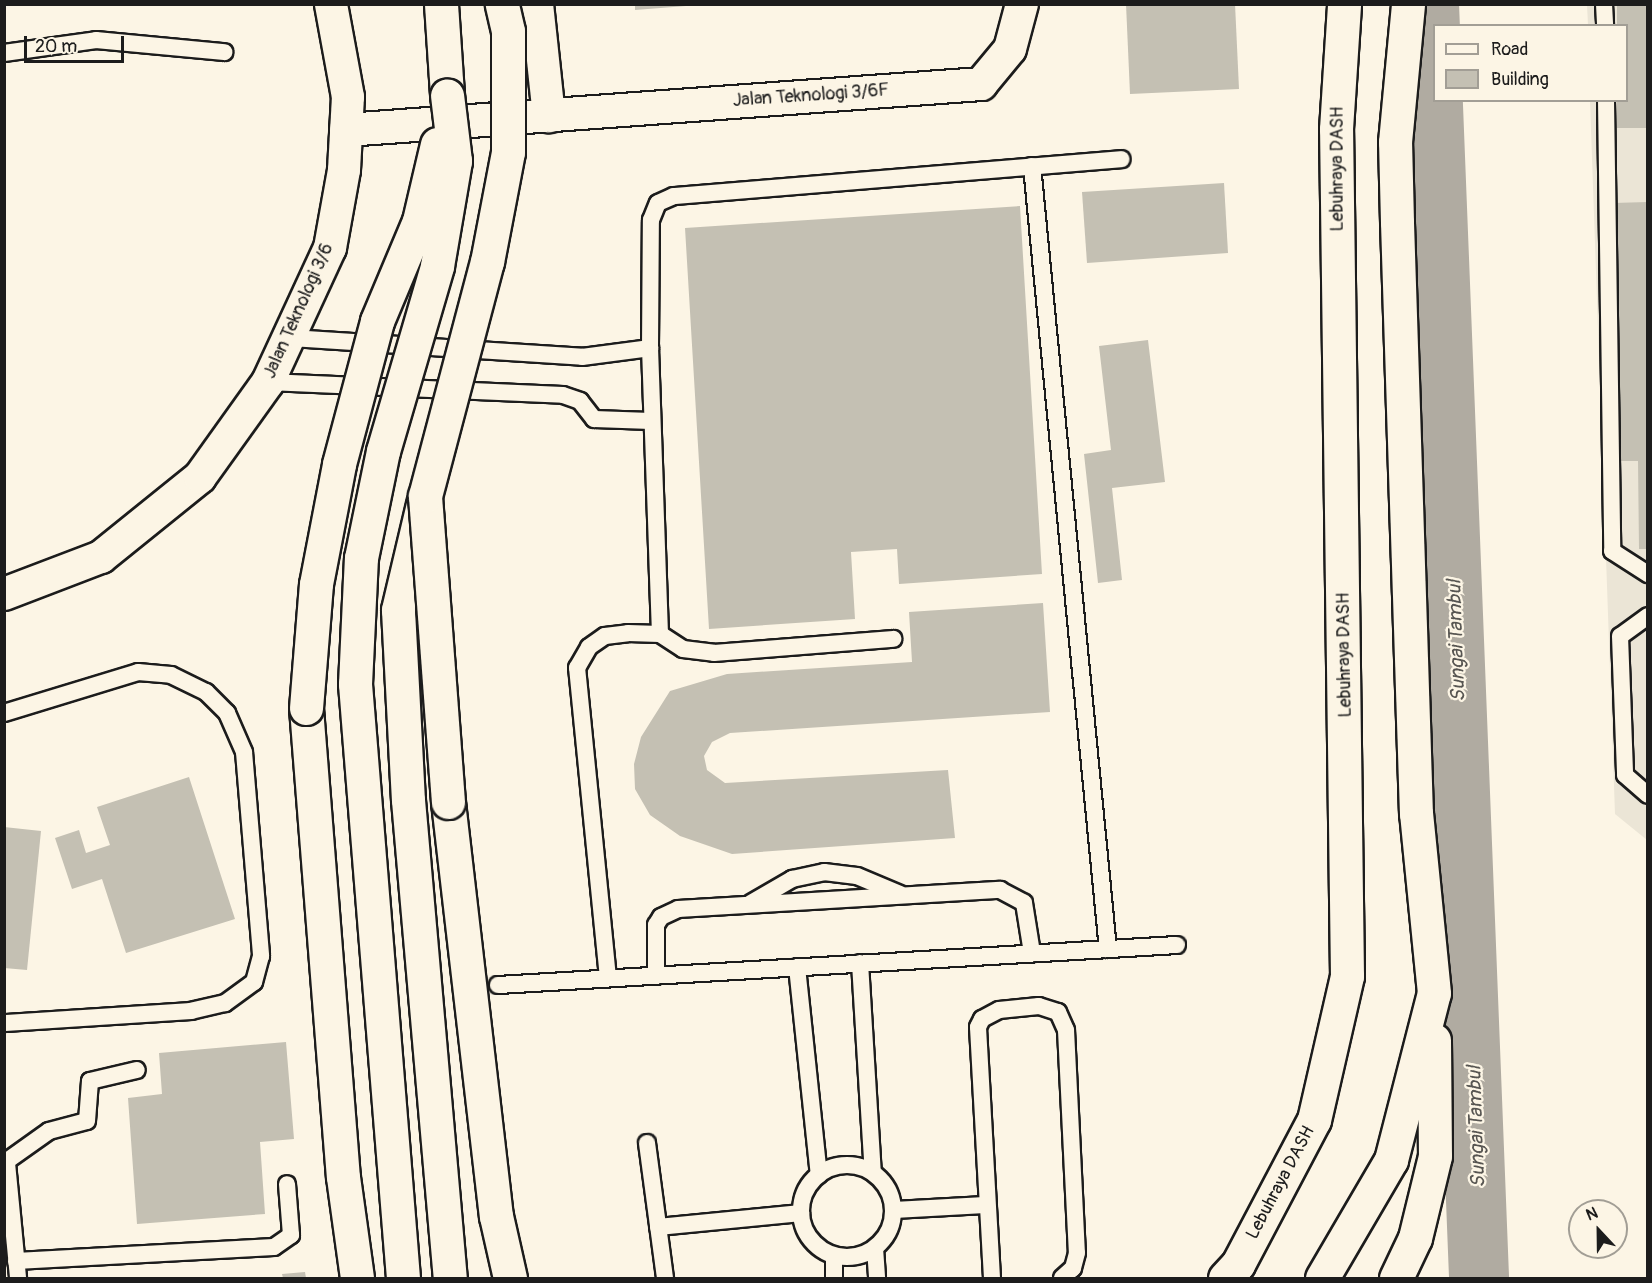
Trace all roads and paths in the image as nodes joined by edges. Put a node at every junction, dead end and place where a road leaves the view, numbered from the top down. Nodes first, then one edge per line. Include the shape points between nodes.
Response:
1 (331, 4) edge
2 (441, 4) edge
3 (502, 4) edge
4 (537, 4) edge
5 (1022, 4) edge
6 (1344, 4) edge
7 (1408, 4) edge
8 (1604, 4) edge
9 (1605, 24) edge
10 (4, 52) edge
11 (224, 52) dead end
12 (447, 95) junction
13 (1606, 102) edge
14 (549, 116) junction
15 (346, 130) junction
16 (1121, 159) dead end
17 (1032, 166) junction
18 (291, 338) junction
19 (650, 348) junction
20 (268, 382) junction
21 (651, 421) junction
22 (425, 496) junction
23 (1647, 574) edge
24 (4, 594) edge
25 (1647, 616) edge
26 (660, 634) junction
27 (893, 639) dead end
28 (4, 713) edge
29 (1647, 795) edge
30 (903, 896) junction
31 (747, 905) junction
32 (1177, 945) dead end
33 (1108, 949) junction
34 (1032, 953) junction
35 (860, 963) junction
36 (797, 967) junction
37 (657, 975) junction
38 (608, 978) junction
39 (498, 985) dead end
40 (1434, 993) junction
41 (4, 1023) edge
42 (137, 1070) dead end
43 (647, 1143) dead end
44 (6, 1163) edge
45 (873, 1173) junction
46 (819, 1175) junction
47 (287, 1184) dead end
48 (985, 1205) junction
49 (894, 1210) junction
50 (801, 1213) junction
51 (658, 1227) junction
52 (875, 1248) junction
53 (834, 1256) junction
54 (16, 1260) junction
55 (18, 1278) edge
56 (357, 1278) edge
57 (403, 1278) edge
58 (450, 1278) edge
59 (510, 1278) edge
60 (665, 1278) edge
61 (834, 1278) edge
62 (877, 1278) edge
63 (992, 1278) edge
64 (1062, 1278) edge
65 (1225, 1278) edge
66 (1322, 1278) edge
67 (1396, 1278) edge

1 - 15 street, Jalan Teknologi 3/6 via 348,97
2 - 12 highway
3 - 22 highway, bridge via 508,32 508,152 487,262
4 - 14 street
5 - 14 street, Jalan Teknologi 3/6F via 1010,49 981,84
6 - 65 highway, Lebuhraya DASH via 1336,129 1347,976 1314,1120 1238,1264
7 - 40 highway via 1395,142 1396,222 1416,814
8 - 9 lane
10 - 11 lane via 96,40
12 - 56 highway, bridge via 419,220 377,321 348,431 315,596 306,708 343,1177
12 - 57 highway, bridge via 455,161 437,266 382,451 361,558 355,684
13 - 23 lane via 1612,551
14 - 15 street, Jalan Teknologi 3/6F
15 - 18 street, Jalan Teknologi 3/6 via 330,248
16 - 17 lane
17 - 19 lane via 665,198 651,220
17 - 33 lane
18 - 19 lane via 582,357
18 - 20 street, Jalan Teknologi 3/6
19 - 21 lane
20 - 21 lane via 563,395 580,401 594,419
20 - 24 street, Jalan Teknologi 3/6 via 200,477 101,557
21 - 26 lane
22 - 58 highway via 398,610 409,812
22 - 59 highway, bridge via 447,802 496,1216
25 - 29 lane via 1620,636 1625,775
26 - 27 lane via 683,649 714,653
26 - 38 lane via 605,636 589,647 577,668
28 - 41 lane via 138,672 171,675 206,692 227,714 244,752 261,956 254,982 225,1003 191,1011
30 - 31 lane
30 - 31 lane via 857,876 824,873 792,879
30 - 34 lane via 1010,891 1024,903
31 - 37 lane via 678,909 661,917 655,935
32 - 33 lane
33 - 34 lane
34 - 35 lane
35 - 36 lane
35 - 45 lane
36 - 37 lane
36 - 46 lane
37 - 38 lane
38 - 39 lane
40 - 66 highway via 1391,1160
40 - 67 highway via 1435,1156 1415,1238
42 - 44 lane via 90,1081 87,1121 49,1131
43 - 51 lane
44 - 54 lane
45 - 46 lane via 846,1165
45 - 49 lane via 884,1183
46 - 50 lane via 809,1185
47 - 54 lane via 291,1235 274,1247
48 - 49 lane
48 - 63 lane
48 - 64 lane via 978,1027 982,1018 999,1010 1050,1008 1064,1020 1066,1030 1077,1253 1073,1268
49 - 52 lane via 885,1237
50 - 51 lane
50 - 53 lane via 811,1239
51 - 60 lane
52 - 53 lane via 849,1257
52 - 62 lane
53 - 61 lane
54 - 55 lane

